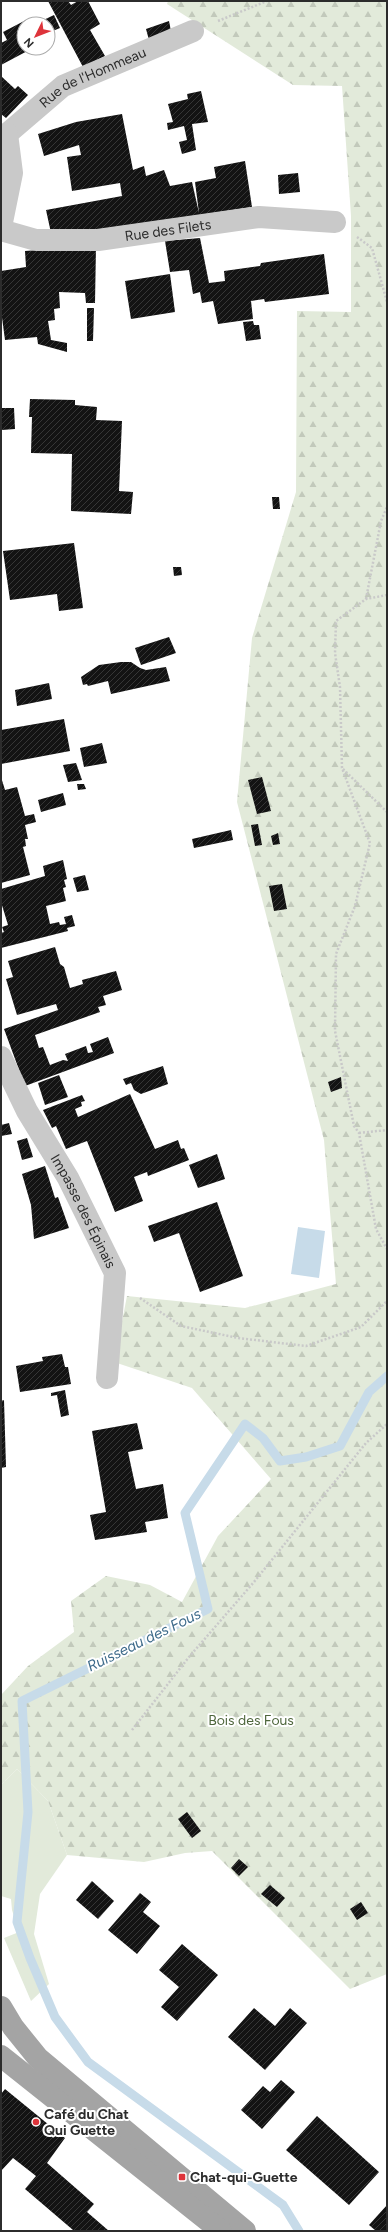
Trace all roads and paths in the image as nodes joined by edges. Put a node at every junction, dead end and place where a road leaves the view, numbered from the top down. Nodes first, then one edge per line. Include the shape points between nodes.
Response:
1 (267, 1) edge
2 (193, 32) joint
3 (4, 132) edge
4 (335, 222) joint
5 (1, 226) edge
6 (1, 230) edge
7 (387, 302) edge
8 (387, 507) edge
9 (387, 595) edge
10 (366, 599) junction
11 (342, 768) junction
12 (387, 812) edge
13 (1, 1057) edge
14 (387, 1130) edge
15 (359, 1133) junction
16 (387, 1249) edge
17 (115, 1273) junction
18 (387, 1301) edge
19 (107, 1378) dead end
20 (387, 1424) edge
21 (132, 1730) dead end
22 (1, 2007) edge
23 (1, 2056) edge
24 (221, 2231) edge
25 (245, 2231) edge

1 - 2 path
2 - 3 street, Rue de l'Hommeau via 63,86
3 - 5 street via 12,173
4 - 6 street, Rue des Filets via 259,217 98,240 36,240
4 - 7 path via 372,248
8 - 10 path via 381,521
9 - 10 path
10 - 11 path via 336,620
11 - 12 path
11 - 15 path via 370,843 355,906 336,954 335,1030 354,1126
13 - 17 street, Impasse des Épinais via 27,1111 68,1178
14 - 15 path
15 - 16 path via 376,1229
17 - 18 path via 144,1302 180,1326 238,1338 306,1346 361,1327
17 - 19 street, Impasse des Épinais
20 - 21 path via 366,1443
22 - 25 main road via 13,2027 38,2058
23 - 24 main road

